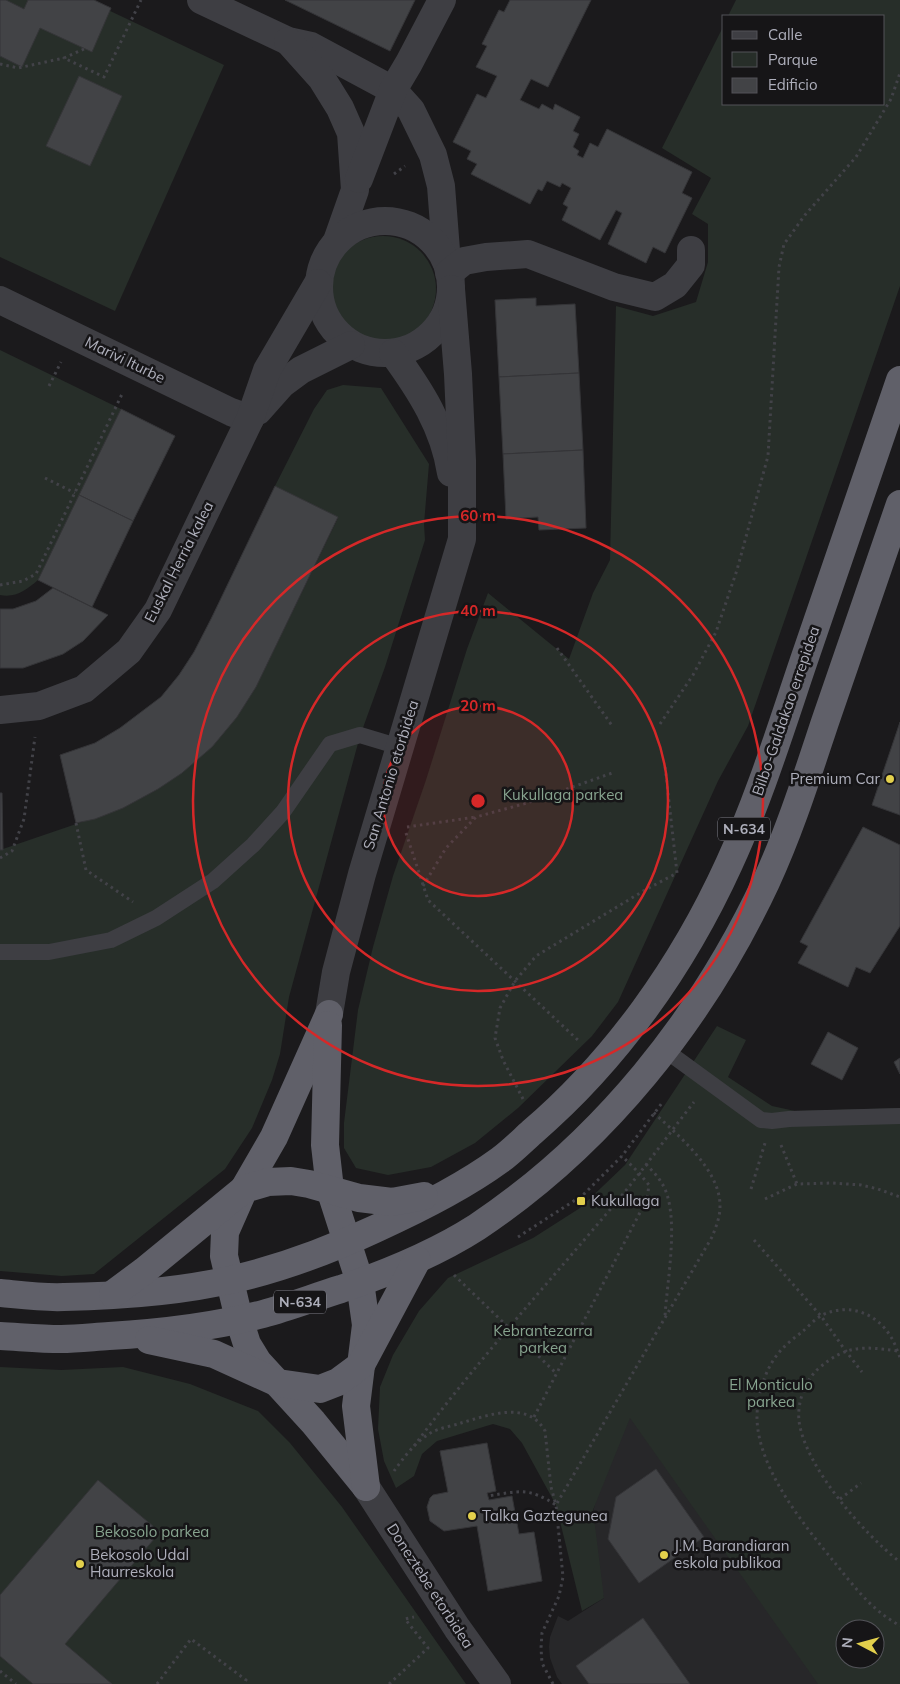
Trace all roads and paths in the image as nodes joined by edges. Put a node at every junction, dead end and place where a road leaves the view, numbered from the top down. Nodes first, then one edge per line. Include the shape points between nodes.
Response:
1 (141, 0) edge
2 (201, 0) edge
3 (442, 0) edge
4 (288, 41) junction
5 (84, 49) dead end
6 (64, 58) junction
7 (0, 64) edge
8 (900, 73) edge
9 (393, 90) junction
10 (355, 190) junction
11 (337, 241) junction
12 (691, 250) dead end
13 (449, 276) junction
14 (318, 283) junction
15 (0, 300) edge
16 (351, 345) junction
17 (393, 353) junction
18 (136, 365) junction
19 (900, 380) edge
20 (250, 419) junction
21 (45, 478) dead end
22 (75, 493) junction
23 (900, 504) edge
24 (462, 539) junction
25 (0, 584) edge
26 (557, 648) dead end
27 (39, 706) junction
28 (0, 710) edge
29 (660, 724) dead end
30 (613, 727) dead end
31 (400, 747) junction
32 (665, 766) dead end
33 (615, 772) dead end
34 (476, 817) junction
35 (76, 823) dead end
36 (0, 858) edge
37 (423, 886) junction
38 (156, 918) junction
39 (0, 952) edge
40 (515, 981) junction
41 (328, 1014) junction
42 (665, 1050) junction
43 (690, 1068) junction
44 (710, 1082) junction
45 (524, 1102) dead end
46 (900, 1116) edge
47 (772, 1121) junction
48 (692, 1150) dead end
49 (622, 1156) junction
50 (646, 1164) junction
51 (639, 1173) junction
52 (797, 1184) junction
53 (244, 1189) junction
54 (751, 1189) dead end
55 (330, 1190) junction
56 (450, 1191) junction
57 (900, 1197) edge
58 (765, 1199) dead end
59 (516, 1238) dead end
60 (754, 1240) dead end
61 (347, 1242) junction
62 (417, 1260) junction
63 (448, 1269) dead end
64 (230, 1280) junction
65 (360, 1282) junction
66 (0, 1293) edge
67 (113, 1294) junction
68 (821, 1316) junction
69 (665, 1317) junction
70 (239, 1319) junction
71 (509, 1329) junction
72 (126, 1335) junction
73 (0, 1336) edge
74 (845, 1350) junction
75 (897, 1351) junction
76 (900, 1357) edge
77 (361, 1365) junction
78 (862, 1372) dead end
79 (556, 1374) junction
80 (278, 1383) junction
81 (534, 1417) junction
82 (414, 1446) junction
83 (378, 1482) junction
84 (861, 1483) dead end
85 (488, 1496) dead end
86 (840, 1499) junction
87 (556, 1505) junction
88 (900, 1562) edge
89 (405, 1619) dead end
90 (900, 1626) edge
91 (0, 1671) edge
92 (16, 1684) edge
93 (157, 1684) edge
94 (243, 1684) edge
95 (388, 1684) edge
96 (496, 1684) edge
97 (553, 1684) edge

1 - 6 path via 104,77
2 - 4 street, San Antonio etorbidea
3 - 9 street
4 - 9 street, San Antonio etorbidea via 311,46
4 - 10 street, San Antonio etorbidea via 322,80 351,132
5 - 6 path
6 - 7 path via 18,68
8 - 29 path via 891,99 856,156 805,214 784,244 779,267 768,456 737,570 716,632 693,675
9 - 10 street
9 - 13 street, San Antonio etorbidea via 411,110 433,155 441,186
10 - 11 street, San Antonio etorbidea
11 - 13 street via 352,229 370,222 390,221 409,225 425,234 439,248
11 - 14 street via 327,253
12 - 13 street via 691,265 675,285 655,297 614,287 528,254 464,261
13 - 17 street via 448,307 441,320 427,338 411,348
13 - 24 street, San Antonio etorbidea via 458,374
14 - 16 street via 326,318
14 - 20 street, Euskal Herria kalea via 267,370
15 - 18 street, Marivi Iturbe
16 - 17 street via 372,352
16 - 20 street, Euskal Herria kalea via 301,370 282,384
17 - 24 street, San Antonio etorbidea via 419,388 448,453
18 - 20 street, Marivi Iturbe
18 - 22 path
19 - 56 highway, Bilbo-Galdakao errepidea / N-634 via 759,791 729,865 696,931 636,1020 560,1108 500,1160
20 - 27 street, Euskal Herria kalea via 158,610 129,651 84,689
21 - 22 path
22 - 25 path via 36,574 23,581
23 - 42 highway, N-634 via 797,805 766,881 731,950
24 - 31 street, San Antonio etorbidea
26 - 30 path
27 - 28 street, Euskal Herria kalea
27 - 36 path via 24,819 12,851
31 - 38 lane via 360,736 330,744 283,812 253,845 213,881
31 - 41 street, San Antonio etorbidea via 336,972
32 - 40 path via 677,873 536,956
33 - 34 path via 528,803
34 - 37 path via 446,848
34 - 37 path via 404,827
35 - 38 path via 86,870
37 - 40 path via 428,900
38 - 39 lane via 111,940 49,952
40 - 45 path via 500,1008 495,1038
41 - 53 highway via 274,1137
41 - 55 highway via 325,1145
42 - 43 lane
42 - 62 highway, N-634 via 594,1131 525,1192 475,1228
43 - 44 lane
43 - 49 path
44 - 47 lane via 761,1120
44 - 50 path
46 - 47 lane
47 - 52 path
47 - 54 path
48 - 69 path via 715,1184 720,1206 718,1219 712,1236
49 - 51 path
49 - 59 path via 583,1195
50 - 51 path
50 - 69 path via 662,1182 672,1218
51 - 71 path
51 - 79 path via 649,1185 647,1199
52 - 57 path via 861,1186
52 - 58 path
53 - 55 highway via 268,1182 291,1181
53 - 64 highway via 225,1232 224,1256
53 - 67 highway
55 - 56 highway via 392,1202
55 - 61 highway
56 - 61 highway, Bilbo-Galdakao errepidea / N-634
60 - 68 path
61 - 64 highway, Bilbo-Galdakao errepidea / N-634
61 - 65 highway
62 - 65 highway, N-634
62 - 77 highway
63 - 71 path
64 - 67 highway, Bilbo-Galdakao errepidea / N-634 via 154,1292
64 - 70 highway
65 - 70 highway, N-634
65 - 77 highway via 366,1325
66 - 67 highway, Bilbo-Galdakao errepidea / N-634 via 62,1297
68 - 74 path
68 - 75 path via 843,1308 868,1315 891,1336
68 - 90 path via 772,1361 759,1396 759,1436 777,1482 794,1510 865,1598
69 - 87 path
70 - 72 highway, N-634
70 - 80 highway via 247,1344 258,1362
71 - 79 path
71 - 82 path
72 - 73 highway, N-634 via 61,1339
72 - 80 highway via 214,1354
74 - 75 path via 872,1348
74 - 78 path
74 - 86 path via 813,1373 799,1406 799,1422 808,1450
75 - 76 path
77 - 80 highway via 338,1382 320,1389
77 - 83 highway via 356,1406
79 - 81 path
80 - 83 highway via 313,1422
81 - 82 path via 522,1413 493,1413 432,1432
81 - 87 path via 545,1431
82 - 83 path
83 - 96 street, Doneztebe etorbidea via 457,1628
84 - 86 path
85 - 87 path via 526,1491
86 - 88 path via 884,1549
87 - 97 path via 563,1577 559,1596 542,1633 541,1648 542,1663
89 - 95 path via 428,1648
91 - 92 path
93 - 94 path via 191,1639 246,1680

